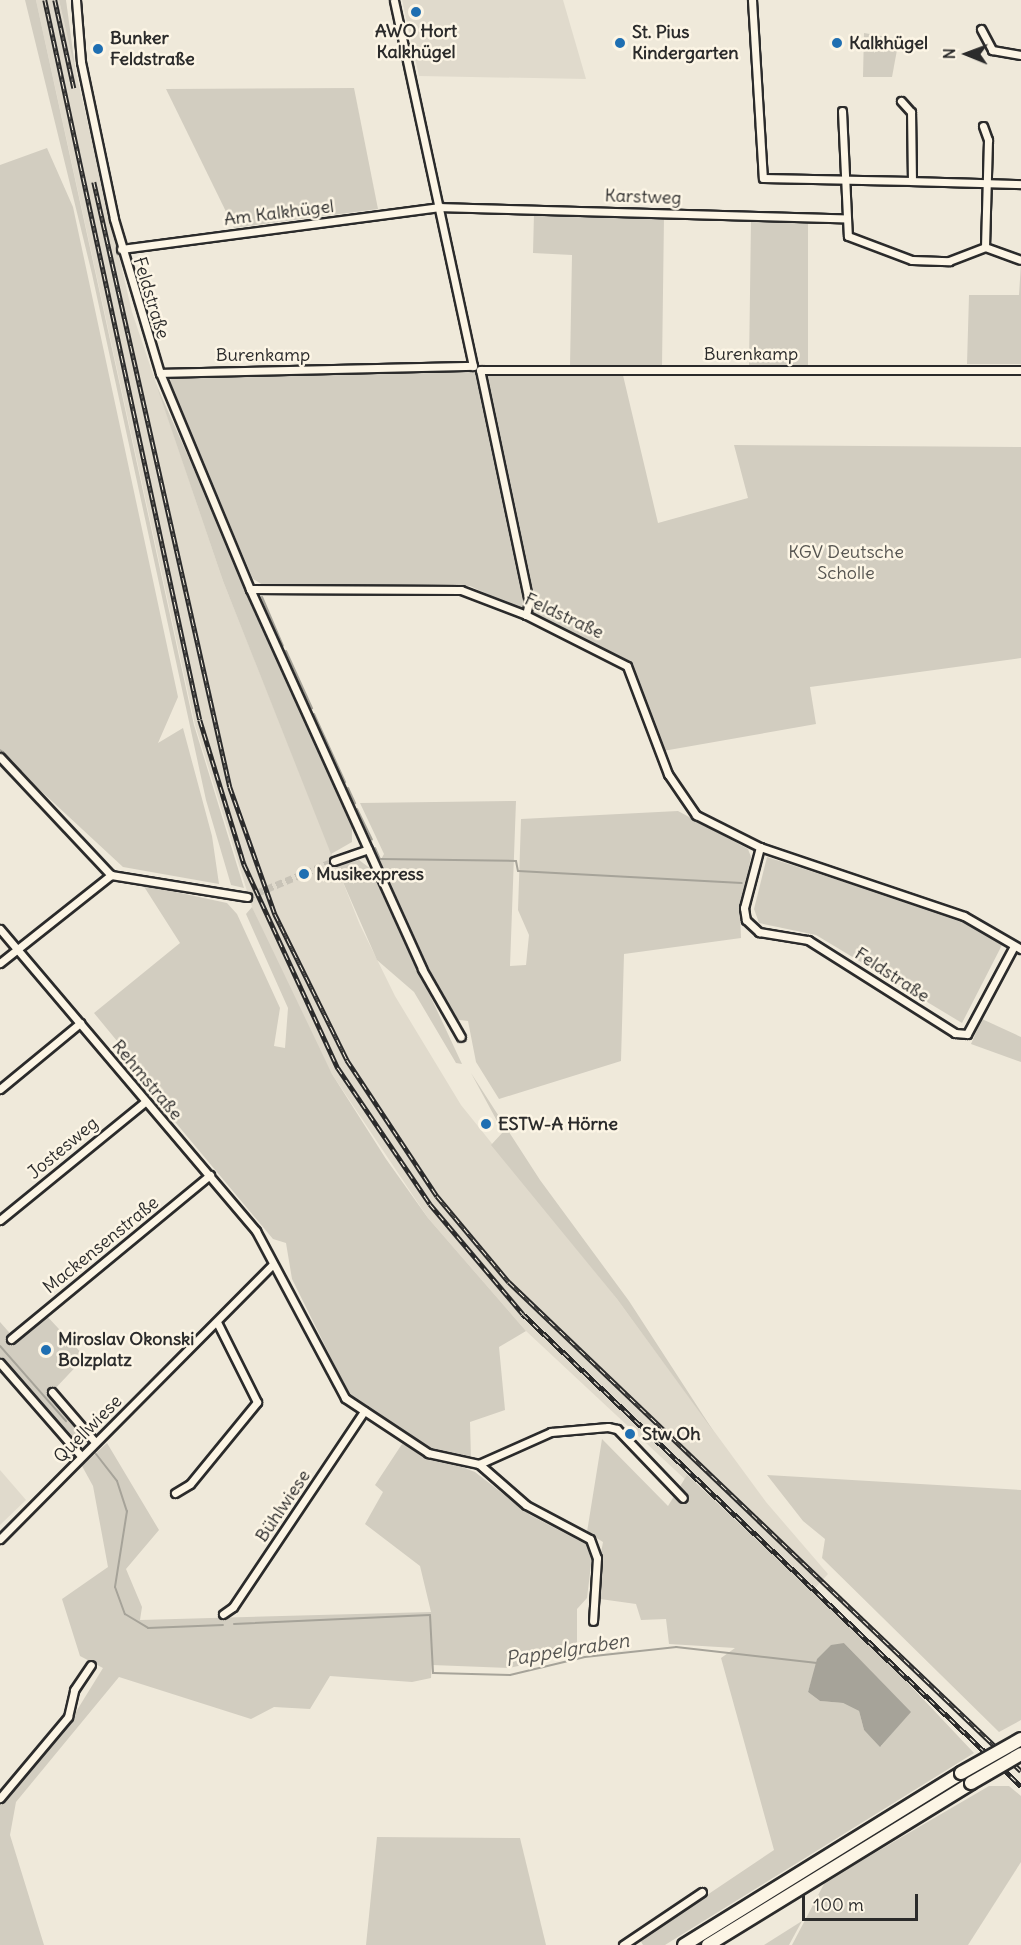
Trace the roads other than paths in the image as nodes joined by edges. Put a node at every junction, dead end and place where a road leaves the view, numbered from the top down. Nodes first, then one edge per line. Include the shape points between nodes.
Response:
1 (76, 0) edge
2 (394, 0) edge
3 (752, 0) edge
4 (981, 29) dead end
5 (1021, 55) edge
6 (901, 102) dead end
7 (842, 111) dead end
8 (983, 126) dead end
9 (844, 180) junction
10 (912, 181) junction
11 (988, 183) junction
12 (1021, 184) edge
13 (440, 207) junction
14 (844, 218) junction
15 (985, 247) junction
16 (121, 249) junction
17 (1020, 260) edge
18 (476, 368) junction
19 (1021, 370) edge
20 (160, 373) junction
21 (250, 589) junction
22 (526, 615) junction
23 (0, 757) edge
24 (760, 847) junction
25 (368, 849) junction
26 (334, 861) tunnel mouth
27 (111, 875) junction
28 (247, 897) tunnel mouth
29 (0, 929) edge
30 (1017, 948) edge
31 (17, 949) junction
32 (0, 963) edge
33 (80, 1023) junction
34 (461, 1037) dead end
35 (0, 1089) edge
36 (146, 1101) junction
37 (210, 1175) junction
38 (0, 1220) edge
39 (273, 1264) junction
40 (217, 1322) junction
41 (11, 1339) dead end
42 (0, 1363) edge
43 (52, 1392) dead end
44 (364, 1411) junction
45 (95, 1442) junction
46 (81, 1456) junction
47 (478, 1464) junction
48 (175, 1492) dead end
49 (683, 1498) dead end
50 (0, 1539) edge
51 (223, 1614) dead end
52 (592, 1621) dead end
53 (91, 1665) dead end
54 (1021, 1739) edge
55 (1021, 1754) edge
56 (0, 1798) edge
57 (702, 1892) dead end
58 (623, 1945) edge
59 (684, 1945) edge
60 (708, 1945) edge

1 - 16 street, Feldstraße via 81,62
2 - 13 street
3 - 9 street via 763,178
4 - 5 street via 992,50
6 - 10 street via 911,112
7 - 9 street
8 - 11 street
9 - 10 street
9 - 14 street
10 - 11 street
11 - 12 street
11 - 15 street
13 - 14 street, Karstweg
13 - 16 street, Am Kalkhügel
13 - 18 street
14 - 15 street via 848,236 912,260 949,261
15 - 17 street
16 - 20 street, Feldstraße
18 - 19 street, Burenkamp
18 - 20 street, Burenkamp
18 - 22 street via 529,602
20 - 21 street, Feldstraße
21 - 22 street, Feldstraße via 461,590
21 - 25 street, Feldstraße
22 - 24 street, Feldstraße via 627,666 680,798 696,815
23 - 27 street
24 - 30 street, Feldstraße via 964,916
24 - 30 street, Feldstraße via 744,908 746,920 759,932 808,940 956,1033 967,1034
25 - 26 street
25 - 34 street, Feldstraße via 422,969
27 - 28 street
27 - 31 street
29 - 31 street, Rehmstraße
31 - 32 street
31 - 33 street, Rehmstraße
33 - 35 street
33 - 36 street, Rehmstraße
36 - 37 street, Rehmstraße
36 - 38 street, Jostesweg
37 - 39 street, Rehmstraße via 271,1252
37 - 41 street, Mackensenstraße
39 - 40 street, Quellwiese
39 - 44 street via 325,1368 345,1398
40 - 45 street, Quellwiese
40 - 48 street via 257,1402 190,1484
42 - 46 street
43 - 45 street
44 - 47 street via 428,1453
44 - 51 street, Bühlwiese via 233,1607
45 - 46 street, Quellwiese
46 - 50 street, Quellwiese
47 - 49 street via 551,1432 608,1427 617,1429
47 - 52 street via 526,1505 591,1539 597,1558
53 - 56 street via 74,1690 68,1717
54 - 59 highway, bridge
55 - 60 highway, bridge
57 - 58 street

